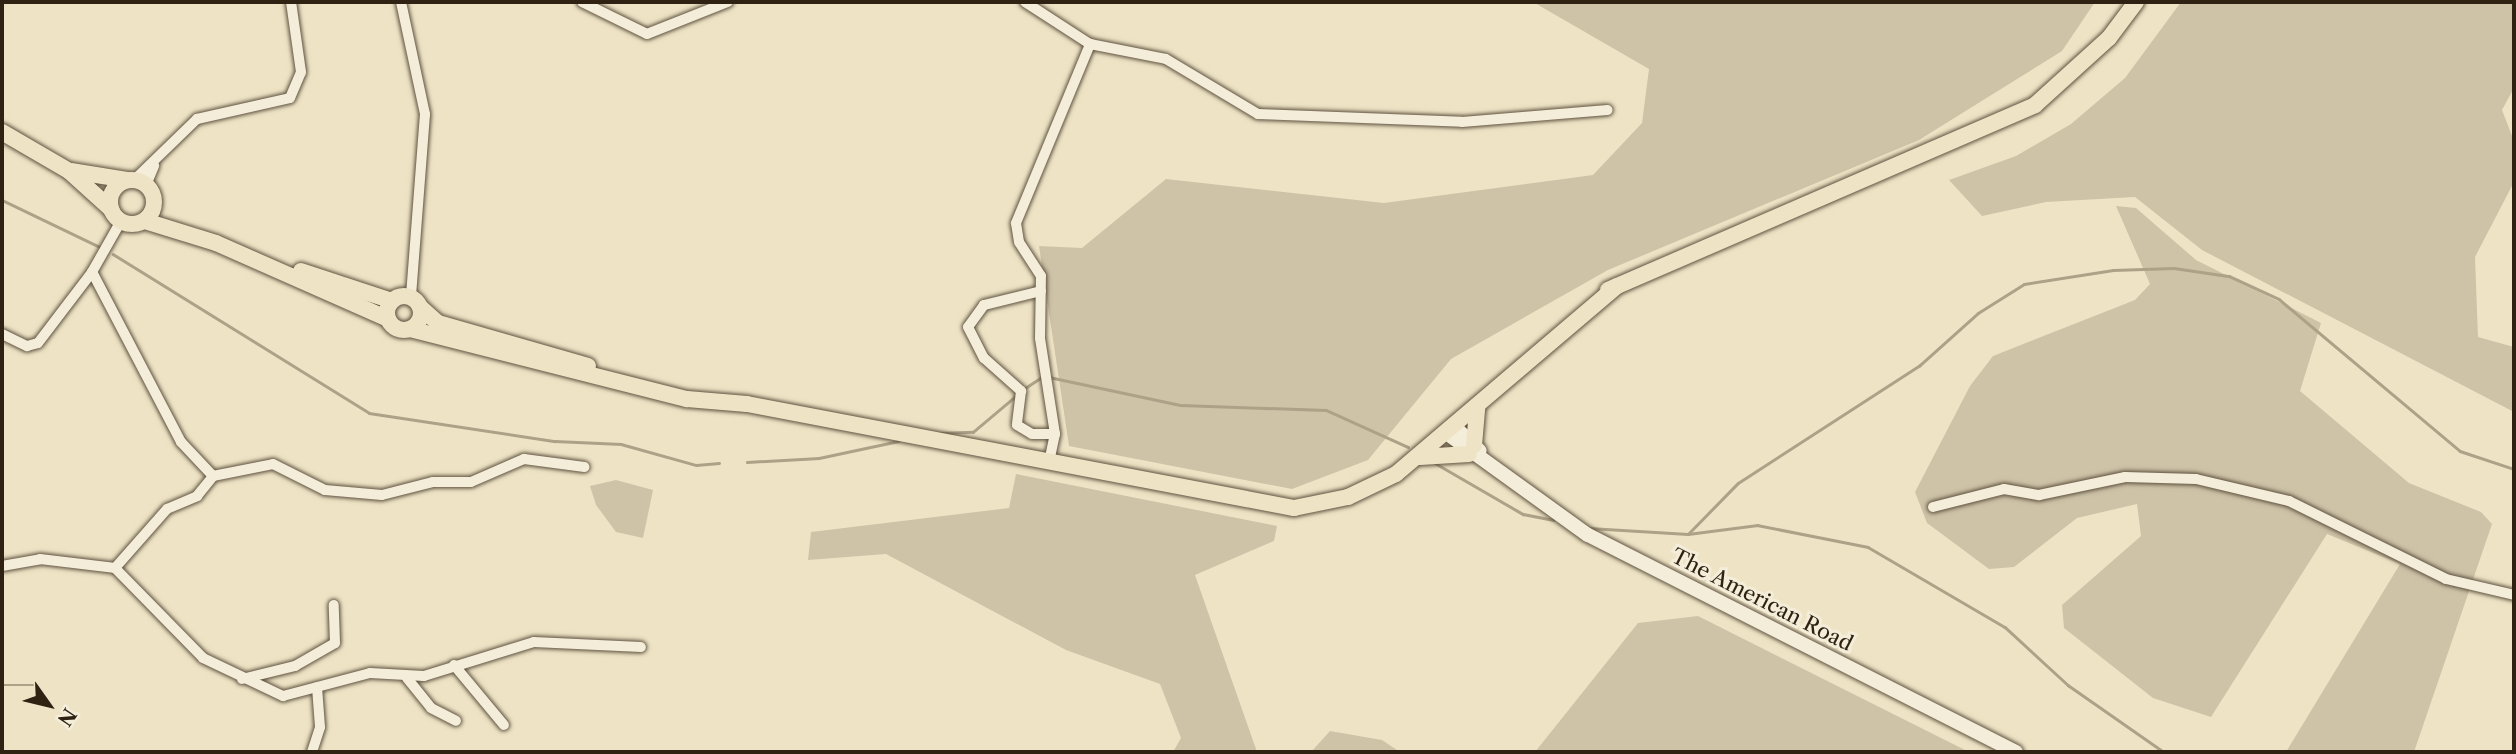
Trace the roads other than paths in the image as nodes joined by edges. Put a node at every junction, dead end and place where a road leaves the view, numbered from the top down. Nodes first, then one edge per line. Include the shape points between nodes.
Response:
1 (291, 2) edge
2 (401, 2) edge
3 (582, 2) edge
4 (728, 2) edge
5 (1025, 2) edge
6 (2136, 2) edge
7 (1090, 44) junction
8 (1608, 110) dead end
9 (2, 132) edge
10 (69, 171) junction
11 (136, 182) junction
12 (155, 202) junction
13 (116, 215) junction
14 (145, 220) junction
15 (189, 232) junction
16 (216, 243) junction
17 (92, 272) junction
18 (1617, 286) junction
19 (1041, 291) junction
20 (392, 301) junction
21 (415, 302) junction
22 (388, 320) junction
23 (410, 329) junction
24 (2, 334) edge
25 (527, 356) junction
26 (1478, 404) junction
27 (1447, 427) junction
28 (1055, 434) junction
29 (1471, 449) junction
30 (1411, 461) junction
31 (1049, 462) junction
32 (584, 467) dead end
33 (213, 476) junction
34 (1363, 490) junction
35 (1933, 507) dead end
36 (2, 564) edge
37 (115, 568) junction
38 (2514, 595) edge
39 (334, 605) dead end
40 (641, 647) dead end
41 (454, 665) junction
42 (407, 678) junction
43 (242, 679) junction
44 (317, 687) junction
45 (456, 721) dead end
46 (504, 725) dead end
47 (312, 752) edge
48 (2016, 752) edge

1 - 11 street via 301,72 290,98 197,118
2 - 21 street via 425,114
3 - 4 street via 647,34
5 - 7 street
6 - 18 main road via 2109,38 2035,105
7 - 8 street via 1166,59 1258,114 1462,122
7 - 19 street via 1016,223 1019,243 1041,276
9 - 10 main road
10 - 11 main road
10 - 13 main road
11 - 12 main road
11 - 13 main road via 111,194
12 - 14 main road
12 - 15 main road
13 - 14 main road
13 - 17 street
14 - 15 main road
15 - 16 main road
16 - 20 main road
16 - 22 main road
17 - 24 street via 38,343 27,346
17 - 33 street via 181,442
18 - 26 main road
18 - 27 main road via 1574,307
19 - 28 street via 1040,338
19 - 28 street via 984,305 968,327 984,358 1021,391 1017,425 1032,434
20 - 21 main road
20 - 22 main road
21 - 23 main road via 419,320
21 - 25 main road via 438,323
22 - 23 main road via 397,329
23 - 25 main road
25 - 31 main road
26 - 27 main road
26 - 29 main road via 1471,423
27 - 29 main road, The American Road
27 - 30 main road
27 - 34 main road
28 - 31 street
29 - 30 main road
29 - 48 main road, The American Road via 1620,552
30 - 34 main road
31 - 34 main road via 1294,508
32 - 33 street via 524,460 471,482 433,482 382,495 325,490 273,464
33 - 37 street via 197,496 167,509
35 - 38 street via 2004,489 2039,495 2125,477 2196,479 2289,501 2446,579
36 - 37 street via 40,559
37 - 43 street via 203,657
39 - 43 street via 335,643 295,666
40 - 41 street via 534,642
41 - 42 street
41 - 46 street
42 - 44 street via 370,673
42 - 45 street via 431,708
43 - 44 street via 284,696
44 - 47 street via 320,727

